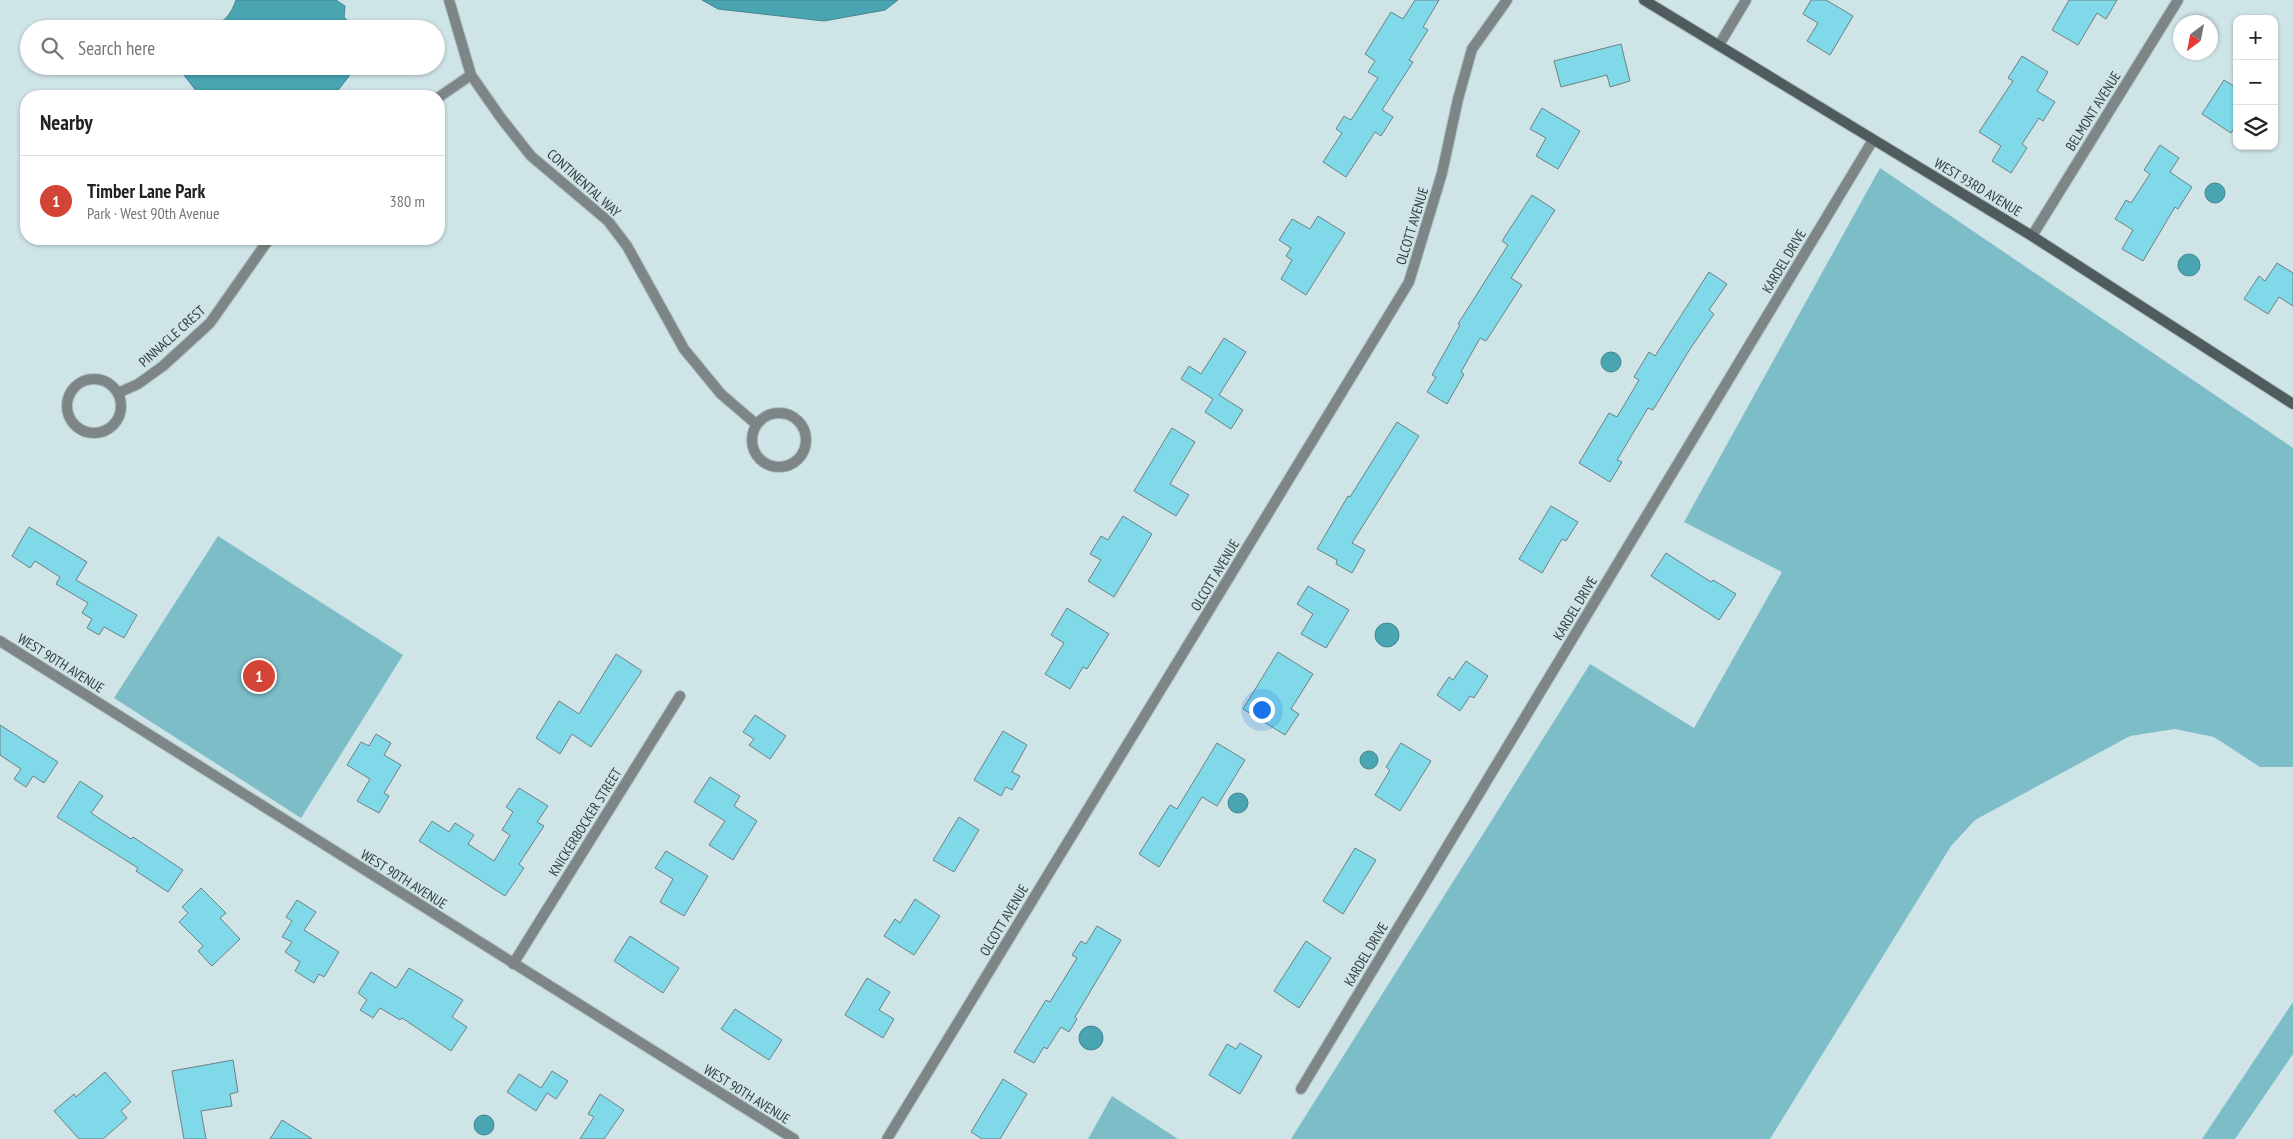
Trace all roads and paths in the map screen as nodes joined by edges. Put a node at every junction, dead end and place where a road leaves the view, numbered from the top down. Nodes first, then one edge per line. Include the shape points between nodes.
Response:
1 (449, 0) edge
2 (1508, 0) edge
3 (1644, 0) edge
4 (1746, 0) edge
5 (2178, 0) edge
6 (1719, 45) junction
7 (471, 75) junction
8 (445, 92) edge
9 (1873, 140) junction
10 (2032, 236) junction
11 (265, 245) edge
12 (118, 393) junction
13 (2293, 404) edge
14 (756, 424) junction
15 (0, 640) edge
16 (680, 696) dead end
17 (513, 964) junction
18 (1301, 1090) dead end
19 (794, 1139) edge
20 (887, 1139) edge

1 - 7 street, CONTINENTAL WAY
2 - 20 street, OLCOTT AVENUE via 1472,49 1442,173 1410,282
3 - 6 street, WEST 93RD AVENUE
4 - 6 street
5 - 10 street, BELMONT AVENUE
6 - 9 street, WEST 93RD AVENUE
7 - 8 street
7 - 14 street, CONTINENTAL WAY via 531,156 608,221 628,246 684,350 721,394
9 - 10 street, WEST 93RD AVENUE
9 - 18 street, KARDEL DRIVE
10 - 13 street, WEST 93RD AVENUE
11 - 12 street, PINNACLE CREST via 210,323 163,366 138,384
12 - 12 street via 119,419 106,431 97,434 80,430 68,416 67,398 71,390 86,379 104,380
14 - 14 street via 771,413 790,414 803,426 806,434 804,452 791,465 773,467 764,463 753,450 752,432
15 - 17 street, WEST 90TH AVENUE
16 - 17 street, KNICKERBOCKER STREET
17 - 19 street, WEST 90TH AVENUE

